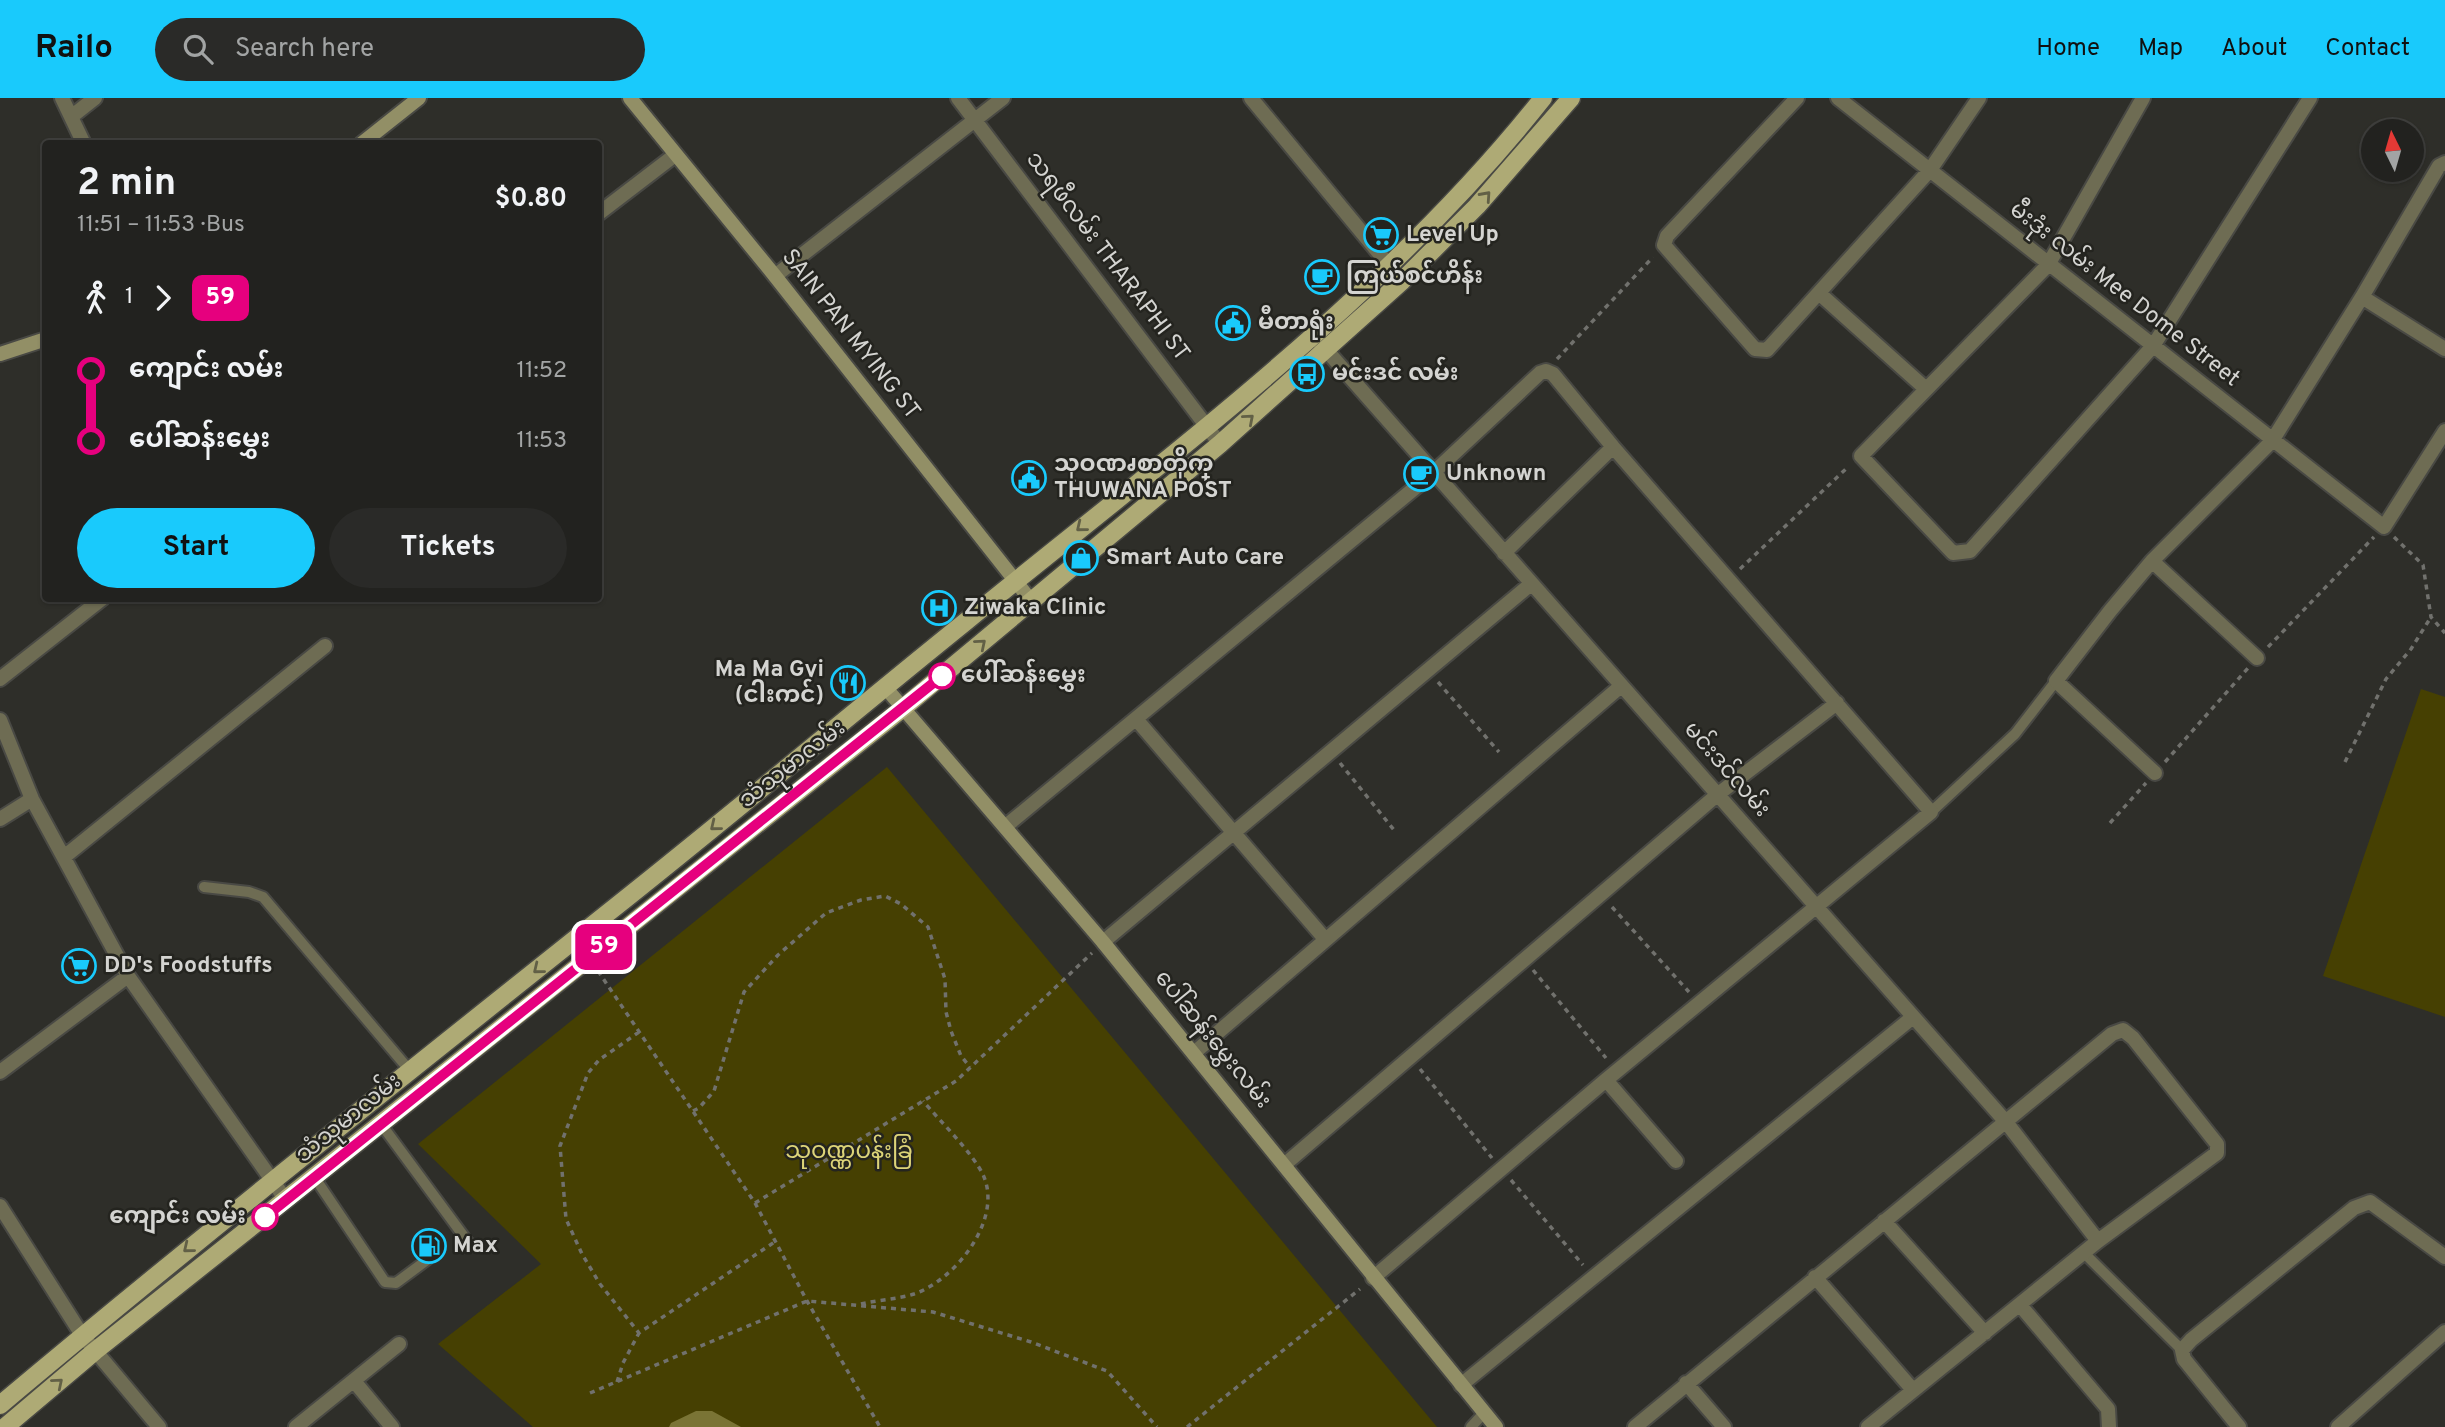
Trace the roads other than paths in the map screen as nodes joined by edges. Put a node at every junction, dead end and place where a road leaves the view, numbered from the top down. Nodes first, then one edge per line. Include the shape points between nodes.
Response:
1 (62, 98) edge
2 (95, 98) edge
3 (419, 98) edge
4 (630, 98) edge
5 (958, 98) edge
6 (1003, 98) edge
7 (1251, 98) edge
8 (1572, 98) edge
9 (1797, 98) edge
10 (1838, 98) edge
11 (1979, 98) edge
12 (2143, 98) edge
13 (2310, 98) edge
14 (1538, 100) edge
15 (71, 117) junction
16 (975, 120) junction
17 (1554, 120) junction
18 (82, 140) edge
19 (366, 140) edge
20 (676, 155) junction
21 (2445, 163) edge
22 (1930, 170) junction
23 (602, 211) edge
24 (1388, 265) junction
25 (2048, 265) junction
26 (775, 276) junction
27 (1402, 281) junction
28 (1820, 293) junction
29 (2362, 297) junction
30 (1313, 335) junction
31 (42, 341) edge
32 (2153, 346) junction
33 (2445, 349) edge
34 (1326, 352) junction
35 (0, 354) edge
36 (1926, 389) junction
37 (1206, 425) junction
38 (2445, 431) edge
39 (2272, 441) junction
40 (1220, 444) junction
41 (1613, 447) junction
42 (1433, 473) junction
43 (1504, 553) junction
44 (2152, 561) junction
45 (1015, 581) junction
46 (1531, 584) junction
47 (98, 602) edge
48 (1032, 602) junction
49 (325, 646) dead end
50 (2257, 658) dead end
51 (0, 679) edge
52 (2056, 681) junction
53 (1621, 686) junction
54 (885, 687) junction
55 (1837, 704) junction
56 (904, 708) junction
57 (1136, 719) junction
58 (0, 720) edge
59 (2155, 773) road end
60 (1717, 795) junction
61 (32, 799) junction
62 (1931, 812) junction
63 (0, 819) edge
64 (1006, 826) junction
65 (1234, 831) junction
66 (64, 857) junction
67 (204, 887) dead end
68 (1815, 905) junction
69 (1325, 939) junction
70 (1103, 942) junction
71 (128, 976) junction
72 (1913, 1017) junction
73 (1194, 1053) junction
74 (0, 1072) edge
75 (411, 1072) junction
76 (1611, 1075) junction
77 (2006, 1122) junction
78 (381, 1124) junction
79 (1676, 1161) dead end
80 (1284, 1165) junction
81 (314, 1178) junction
82 (272, 1182) junction
83 (286, 1200) junction
84 (0, 1206) edge
85 (1884, 1221) junction
86 (2098, 1241) junction
87 (471, 1246) dead end
88 (2084, 1253) junction
89 (2445, 1257) edge
90 (427, 1260) dead end
91 (1815, 1277) junction
92 (1373, 1279) junction
93 (2020, 1305) junction
94 (2445, 1332) edge
95 (1985, 1333) junction
96 (82, 1335) junction
97 (399, 1344) dead end
98 (2182, 1350) junction
99 (95, 1351) junction
100 (354, 1381) junction
101 (1686, 1383) junction
102 (1461, 1385) junction
103 (1913, 1390) junction
104 (0, 1405) edge
105 (1484, 1413) junction
106 (5, 1427) edge
107 (159, 1427) edge
108 (296, 1427) edge
109 (392, 1427) edge
110 (1471, 1427) edge
111 (1496, 1427) edge
112 (1635, 1427) edge
113 (1724, 1427) edge
114 (1868, 1427) edge
115 (2109, 1427) edge
116 (2239, 1427) edge
117 (2338, 1427) edge

1 - 15 street
2 - 15 street
3 - 19 main road
4 - 20 main road, SAIN PAN MYING ST
5 - 16 street, သရဖီလမ်း THARAPHI ST
6 - 16 street
7 - 24 street
8 - 17 main road, သံသုမာလမ်း
9 - 28 street via 1667,236 1664,245 1755,349 1767,350
10 - 22 street, မီးဒုံး လမ်း Mee Dome Street
11 - 22 street
12 - 25 street
13 - 32 street
14 - 17 street
14 - 24 main road, သံသုမာလမ်း via 1463,191
15 - 18 street
16 - 26 street
16 - 37 street, သရဖီလမ်း THARAPHI ST
27 -> 17 main road, သံသုမာလမ်း
20 - 23 street
20 - 26 main road, SAIN PAN MYING ST
21 - 29 street via 2439,166
22 - 25 street, မီးဒုံး လမ်း Mee Dome Street
22 - 28 street
24 - 27 street
24 - 30 main road, သံသုမာလမ်း
25 - 32 street, မီးဒုံး လမ်း Mee Dome Street
25 - 36 street
26 - 45 main road, SAIN PAN MYING ST
27 - 34 main road, သံသုမာလမ်း
28 - 36 street
29 - 33 street
29 - 39 street
30 - 34 street, မင်းဒင်လမ်း
30 - 37 main road, သံသုမာလမ်း
31 - 35 main road
32 - 36 street via 1970,551 1953,553 1861,456
32 - 39 street, မီးဒုံး လမ်း Mee Dome Street
40 -> 34 main road, သံသုမာလမ်း
34 - 42 street, မင်းဒင်လမ်း
37 - 40 street, သရဖီလမ်း THARAPHI ST
37 -> 45 main road, သံသုမာလမ်း
38 - 39 street, မီးဒုံး လမ်း Mee Dome Street via 2384,527
39 - 44 street
40 - 48 main road, သံသုမာလမ်း
41 - 42 street via 1546,371
41 - 43 street
41 - 55 street
42 - 43 street, မင်းဒင်လမ်း
42 - 57 street
43 - 46 street, မင်းဒင်လမ်း
44 - 50 street
44 - 52 street
45 - 48 main road, SAIN PAN MYING ST
45 - 54 main road, သံသုမာလမ်း
46 - 53 street, မင်းဒင်လမ်း
46 - 65 street
47 - 51 street
56 -> 48 main road, သံသုမာလမ်း
49 - 66 street
52 - 59 street
52 - 62 lane via 2015,734
53 - 60 street, မင်းဒင်လမ်း
53 - 69 street
54 - 56 main road, ပေါ်ဆန်းမွှေးလမ်း
54 -> 75 main road, သံသုမာလမ်း
55 - 60 street
55 - 62 street
56 - 64 main road, ပေါ်ဆန်းမွှေးလမ်း
56 - 78 main road, သံသုမာလမ်း
57 - 64 street
57 - 65 street
58 - 61 street
60 - 68 street, မင်းဒင်လမ်း
60 - 80 street
61 - 63 street
61 - 66 street
62 - 68 street
64 - 70 main road, ပေါ်ဆန်းမွှေးလမ်း
65 - 69 street
65 - 70 street
66 - 71 street
67 - 75 lane via 263,897
68 - 72 street, မင်းဒင်လမ်း
68 - 76 street
69 - 73 street
70 - 73 main road, ပေါ်ဆန်းမွှေးလမ်း
71 - 74 street
71 - 82 street
72 - 77 street, မင်းဒင်လမ်း
72 - 102 street
73 - 80 main road, ပေါ်ဆန်းမွှေးလမ်း
75 - 82 main road, သံသုမာလမ်း
76 - 79 street
76 - 92 street
77 - 85 street
77 - 86 street, မင်းဒင်လမ်း
77 - 86 street via 2112,1034 2123,1030 2217,1144 2217,1153
78 - 81 main road, သံသုမာလမ်း
78 - 87 lane
80 - 92 main road, ပေါ်ဆန်းမွှေးလမ်း
81 - 83 main road, သံသုမာလမ်း
81 - 90 lane via 385,1282 396,1283
82 - 83 street
82 -> 96 main road, သံသုမာလမ်း
83 - 99 main road, သံသုမာလမ်း
84 - 96 street
85 - 91 street
85 - 95 street
86 - 88 street
88 - 93 street
88 - 98 lane
89 - 98 street via 2370,1202 2354,1208
91 - 101 street
91 - 103 street
92 - 102 main road, ပေါ်ဆန်းမွှေးလမ်း
93 - 95 street
93 - 115 street via 2108,1409
94 - 117 street
95 - 103 street
96 - 99 street
96 - 104 main road, သံသုမာလမ်း
97 - 100 street
98 - 116 street via 2184,1359
106 -> 99 main road, သံသုမာလမ်း
99 - 107 street
100 - 108 street
100 - 109 street
101 - 112 street
101 - 113 street
102 - 105 main road, ပေါ်ဆန်းမွှေးလမ်း
103 - 114 street
105 - 110 lane
105 - 111 main road, ပေါ်ဆန်းမွှေးလမ်း

